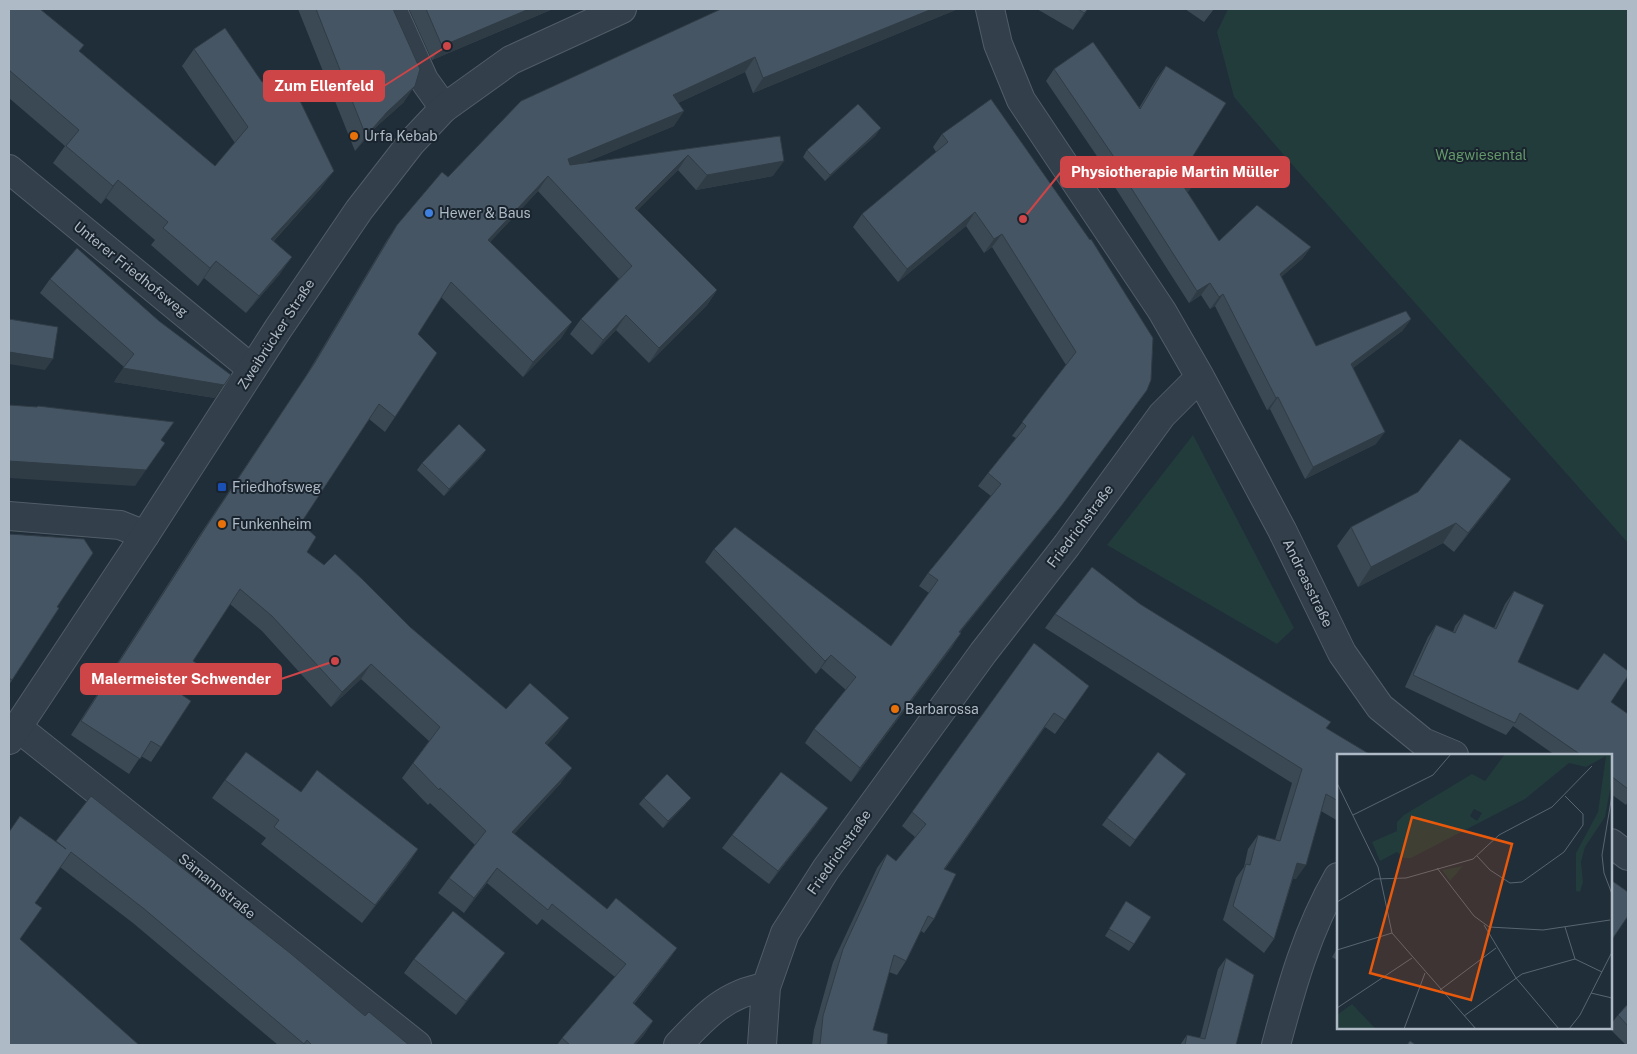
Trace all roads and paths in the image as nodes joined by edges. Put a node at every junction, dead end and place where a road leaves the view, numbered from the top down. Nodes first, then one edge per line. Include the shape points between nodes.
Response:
1 (392, 9) edge
2 (622, 9) edge
3 (990, 9) edge
4 (444, 108) junction
5 (9, 169) edge
6 (252, 369) junction
7 (1200, 377) junction
8 (9, 516) edge
9 (145, 535) junction
10 (13, 733) edge
11 (1419, 749) edge
12 (1448, 754) edge
13 (1612, 844) edge
14 (1628, 856) edge
15 (1337, 879) edge
16 (766, 987) junction
17 (417, 1045) edge
18 (678, 1045) edge
19 (762, 1045) edge
20 (1276, 1045) edge

1 - 4 street via 424,80
2 - 4 street, Zweibrücker Straße via 510,60
3 - 7 street via 998,44 1021,100 1162,311
4 - 6 street, Zweibrücker Straße via 411,143 359,210
5 - 6 street, Unterer Friedhofsweg
6 - 9 street, Zweibrücker Straße
7 - 11 street, Andreasstraße via 1282,530 1342,653 1380,707
7 - 16 street, Friedrichstraße via 1162,415 1067,545 982,653 826,869 785,933
8 - 9 street via 120,525
9 - 10 street, Zweibrücker Straße
10 - 17 street, Sämannstraße
11 - 12 street, Andreasstraße
13 - 14 street
15 - 20 street via 1322,906 1295,974
16 - 18 street via 750,989 728,999
16 - 19 street, Friedrichstraße

